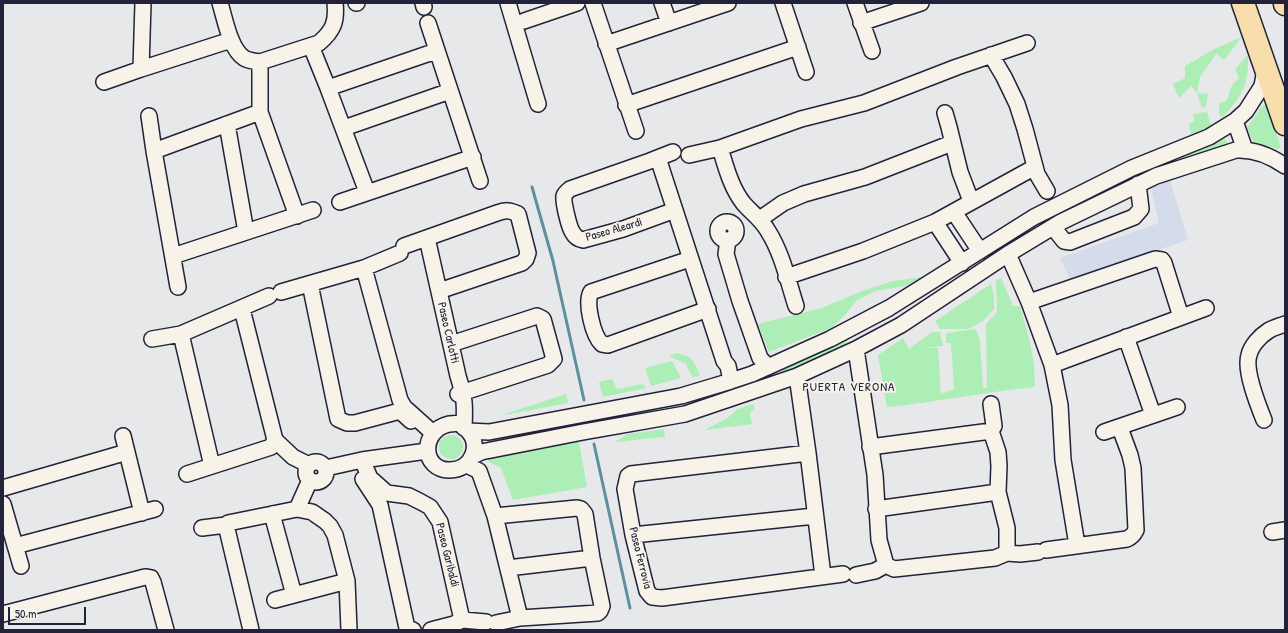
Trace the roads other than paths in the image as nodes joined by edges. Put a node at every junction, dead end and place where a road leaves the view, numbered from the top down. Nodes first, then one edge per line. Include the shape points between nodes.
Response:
1 (142, 3) edge
2 (220, 3) edge
3 (335, 3) edge
4 (508, 3) edge
5 (577, 3) edge
6 (593, 3) edge
7 (662, 3) edge
8 (728, 3) edge
9 (783, 3) edge
10 (855, 3) edge
11 (921, 3) edge
12 (1243, 3) edge
13 (524, 21) dead end
14 (428, 23) dead end
15 (669, 23) junction
16 (861, 23) junction
17 (231, 40) junction
18 (1027, 43) dead end
19 (606, 44) junction
20 (310, 46) junction
21 (798, 47) junction
22 (436, 51) junction
23 (872, 51) dead end
24 (991, 55) junction
25 (260, 62) junction
26 (142, 69) junction
27 (1265, 70) junction
28 (806, 72) dead end
29 (104, 82) dead end
30 (328, 88) junction
31 (450, 91) junction
32 (538, 104) dead end
33 (626, 105) junction
34 (260, 112) junction
35 (945, 113) dead end
36 (149, 116) dead end
37 (1235, 121) junction
38 (227, 124) junction
39 (1285, 124) edge
40 (344, 128) junction
41 (636, 132) dead end
42 (952, 143) junction
43 (720, 148) junction
44 (154, 150) junction
45 (1245, 150) junction
46 (674, 152) dead end
47 (689, 155) dead end
48 (473, 157) junction
49 (654, 160) junction
50 (1285, 166) edge
51 (1035, 167) junction
52 (480, 181) dead end
53 (1138, 184) junction
54 (1047, 191) dead end
55 (366, 192) junction
56 (971, 201) junction
57 (340, 202) dead end
58 (1052, 208) junction
59 (313, 210) dead end
60 (672, 211) junction
61 (954, 212) junction
62 (296, 216) junction
63 (760, 219) junction
64 (935, 222) junction
65 (1057, 225) junction
66 (246, 232) junction
67 (427, 238) junction
68 (728, 240) dead end
69 (980, 251) junction
70 (1008, 254) junction
71 (173, 256) junction
72 (687, 260) junction
73 (962, 263) junction
74 (364, 268) junction
75 (786, 277) junction
76 (310, 284) junction
77 (178, 287) dead end
78 (439, 291) junction
79 (1028, 302) junction
80 (796, 306) dead end
81 (242, 308) junction
82 (889, 308) junction
83 (1206, 308) dead end
84 (705, 310) junction
85 (1181, 317) junction
86 (1285, 324) edge
87 (901, 325) junction
88 (181, 334) junction
89 (1126, 337) junction
90 (152, 339) dead end
91 (451, 344) junction
92 (856, 349) junction
93 (1052, 364) junction
94 (768, 367) junction
95 (797, 376) junction
96 (728, 383) junction
97 (461, 393) junction
98 (681, 396) junction
99 (991, 404) dead end
100 (1177, 407) dead end
101 (402, 409) junction
102 (685, 414) junction
103 (1153, 415) junction
104 (1264, 420) dead end
105 (464, 428) junction
106 (1120, 428) junction
107 (991, 432) junction
108 (1104, 432) dead end
109 (124, 436) dead end
110 (275, 440) junction
111 (430, 441) junction
112 (870, 447) junction
113 (127, 452) junction
114 (808, 453) junction
115 (470, 460) junction
116 (358, 461) junction
117 (309, 465) junction
118 (212, 466) junction
119 (326, 468) junction
120 (187, 474) dead end
121 (313, 481) junction
122 (3, 488) edge
123 (998, 492) junction
124 (384, 499) junction
125 (3, 504) edge
126 (876, 509) junction
127 (301, 510) junction
128 (272, 514) junction
129 (495, 516) junction
130 (815, 516) junction
131 (226, 525) junction
132 (202, 528) dead end
133 (633, 535) junction
134 (15, 546) junction
135 (1076, 546) junction
136 (1007, 553) junction
137 (592, 558) junction
138 (886, 565) junction
139 (21, 566) dead end
140 (508, 568) junction
141 (823, 576) junction
142 (347, 581) junction
143 (294, 595) junction
144 (275, 600) dead end
145 (3, 614) edge
146 (520, 618) junction
147 (462, 620) junction
148 (407, 629) edge
149 (166, 630) edge
150 (251, 630) edge
151 (349, 630) edge
152 (431, 630) edge

1 - 26 street
2 - 17 street
3 - 20 street via 334,25 319,43
4 - 32 street
5 - 13 street
6 - 19 street
7 - 15 street
8 - 15 street
9 - 21 street
10 - 16 street
11 - 16 street
12 - 27 highway
14 - 22 street
15 - 19 street
16 - 23 street
17 - 25 street via 243,57
17 - 26 street
18 - 24 street
19 - 33 street
20 - 25 street
20 - 30 street
21 - 28 street
21 - 33 street
22 - 30 street
22 - 31 street
24 - 43 street via 864,103 801,119
24 - 51 street via 1017,104
25 - 34 street
26 - 29 street
27 - 37 street via 1262,86 1255,99
27 - 39 highway
30 - 40 street
31 - 40 street
31 - 48 street
33 - 41 street
34 - 38 street
34 - 62 street
35 - 42 street
36 - 44 street
37 - 45 street
37 - 58 street via 1209,138 1132,168
38 - 44 street
38 - 66 street
40 - 55 street
42 - 56 street
42 - 63 street via 881,172 804,194 783,203
43 - 47 street
43 - 63 street via 736,192
44 - 71 street
45 - 50 street via 1276,160
45 - 53 street via 1236,150
46 - 49 street, Paseo Aleardi
48 - 52 street
48 - 55 street
49 - 60 street
49 - 60 street, Paseo Aleardi via 567,191 564,199 570,229 573,235 583,240
51 - 54 street
51 - 56 street
53 - 65 street
53 - 65 street via 1141,209 1134,218 1070,242 1064,241
55 - 57 street
56 - 61 street
58 - 65 street
58 - 69 street
59 - 62 street
60 - 72 street
61 - 64 street
61 - 69 street
62 - 66 street
63 - 75 street via 769,232
64 - 73 street
64 - 75 street via 863,252
65 - 70 street
66 - 71 street
67 - 74 street
67 - 78 street, Paseo Carlotti
67 - 78 street via 506,210 518,214 527,246 528,253 522,263
68 - 94 street via 726,254 740,301 760,358
69 - 73 street
70 - 79 street
70 - 87 street
71 - 77 street
72 - 84 street
72 - 84 street via 591,292 588,300 596,336 602,344 608,345
73 - 82 street
74 - 76 street
74 - 101 street
75 - 80 street
76 - 81 street via 275,294
76 - 101 street via 338,419 355,423
78 - 91 street, Paseo Carlotti
79 - 85 street via 1155,259 1164,263
79 - 93 street
81 - 88 street
81 - 110 street
82 - 87 street
82 - 94 street
83 - 85 street
84 - 96 street via 728,366
85 - 89 street
86 - 104 street via 1268,330 1248,355 1254,395
87 - 92 street
88 - 90 street
88 - 118 street
89 - 93 street
89 - 103 street
91 - 97 street, Paseo Carlotti
91 - 97 street via 537,316 543,319 554,359 552,362
92 - 95 street
92 - 112 street
93 - 135 street via 1060,405 1063,460
94 - 96 street
95 - 102 street
95 - 114 street
96 - 98 street
97 - 105 street via 465,402
98 - 102 street
98 - 105 street via 489,432
99 - 107 street via 994,426
100 - 103 street
101 - 111 street
102 - 115 street via 482,452
103 - 106 street
105 - 111 street via 442,426
105 - 115 street via 473,438 475,447
106 - 108 street
106 - 135 street via 1133,468 1136,530 1128,539
107 - 112 street
107 - 123 street via 998,452
109 - 113 street
110 - 117 street via 293,457
110 - 118 street via 271,447
111 - 115 street via 431,460 438,467 448,471 458,470
111 - 116 street
112 - 126 street via 875,475
113 - 122 street
113 - 134 street via 149,511
114 - 130 street
114 - 133 street, Paseo Ferrovia via 631,474 628,476 625,489
115 - 129 street via 480,470
116 - 119 street
116 - 124 street via 363,479
117 - 119 street via 318,462
117 - 121 street via 306,474
118 - 120 street
119 - 121 street via 323,480
121 - 127 street
123 - 126 street
123 - 136 street via 1007,528
124 - 147 street, Paseo Garibaldi via 409,496 430,507 436,514
124 - 148 street
125 - 134 street
126 - 138 street via 879,540
127 - 128 street
127 - 142 street via 319,516 330,526 335,535
128 - 131 street
128 - 143 street
129 - 137 street via 579,508 585,514
129 - 140 street
130 - 133 street
130 - 141 street
131 - 132 street
131 - 150 street
133 - 141 street, Paseo Ferrovia via 647,591 652,597 662,598
134 - 139 street
135 - 136 street via 1020,554
136 - 138 street via 995,558 894,569
137 - 140 street
137 - 146 street via 602,606 598,613
138 - 141 street via 875,571
140 - 146 street
142 - 143 street
142 - 151 street
143 - 144 street
145 - 149 street via 145,577 151,578 153,582
146 - 147 street via 491,623
147 - 152 street

